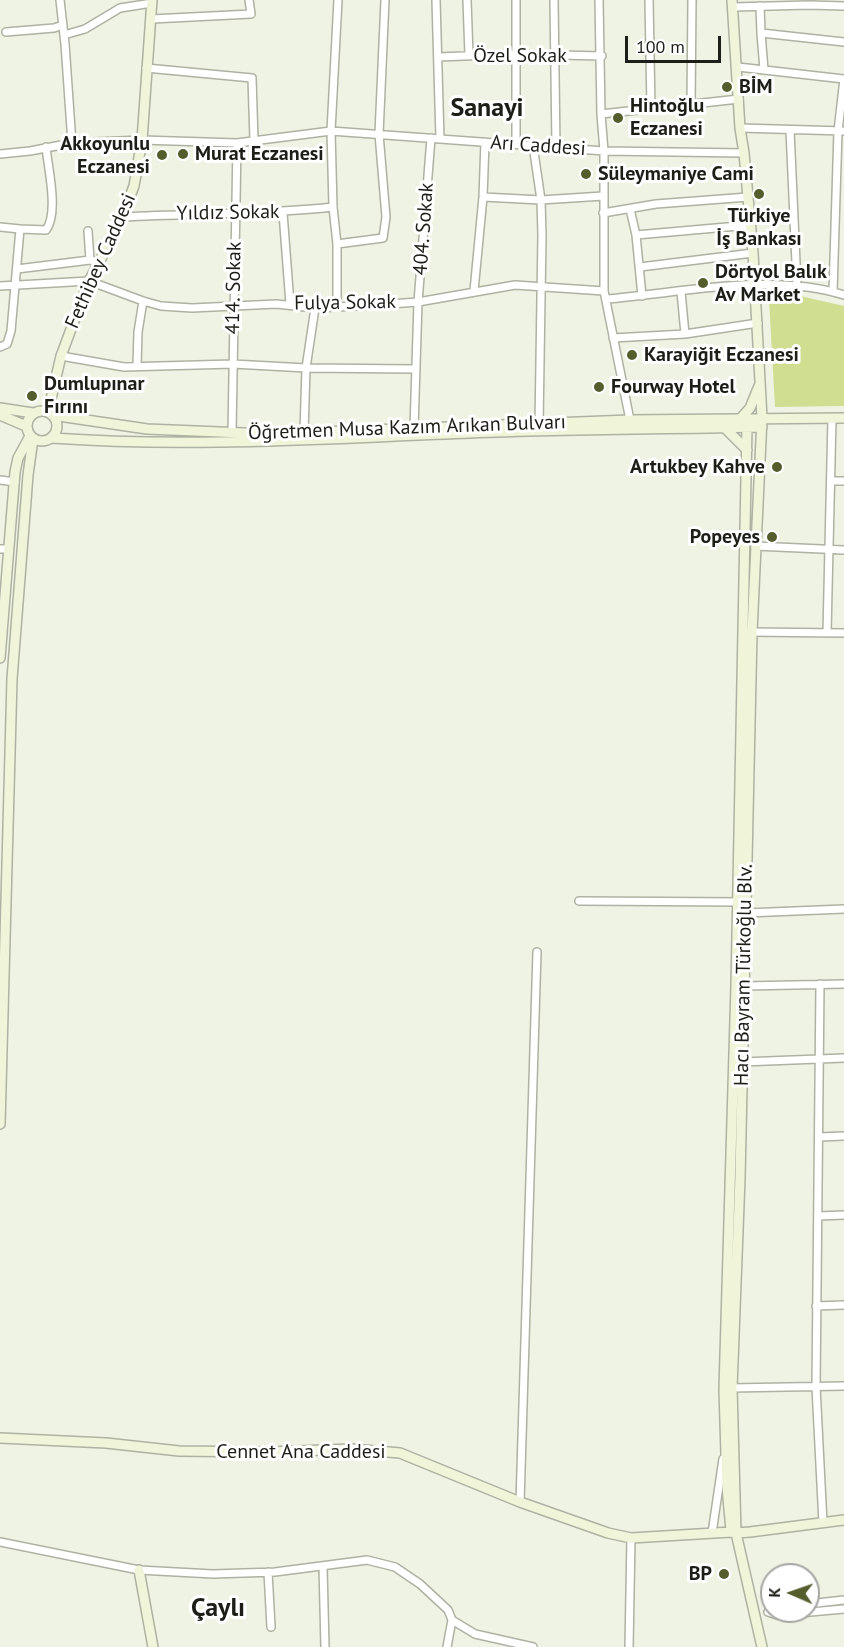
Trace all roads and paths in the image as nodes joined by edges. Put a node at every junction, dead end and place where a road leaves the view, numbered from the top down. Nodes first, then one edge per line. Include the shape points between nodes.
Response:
1 (60, 0) edge
2 (249, 0) edge
3 (338, 0) edge
4 (385, 0) edge
5 (436, 0) edge
6 (467, 0) edge
7 (516, 0) edge
8 (554, 0) edge
9 (599, 0) edge
10 (649, 0) edge
11 (692, 0) edge
12 (152, 2) edge
13 (733, 4) edge
14 (760, 6) junction
15 (844, 6) edge
16 (152, 19) junction
17 (63, 25) junction
18 (6, 32) dead end
19 (762, 33) junction
20 (64, 35) junction
21 (844, 42) edge
22 (517, 54) junction
23 (469, 55) junction
24 (555, 56) junction
25 (602, 56) junction
26 (438, 57) junction
27 (738, 67) junction
28 (146, 68) junction
29 (764, 70) junction
30 (844, 79) edge
31 (739, 99) junction
32 (691, 105) junction
33 (651, 109) junction
34 (601, 114) junction
35 (740, 128) junction
36 (790, 130) junction
37 (331, 131) junction
38 (841, 131) edge
39 (379, 134) junction
40 (430, 138) junction
41 (440, 139) junction
42 (142, 140) junction
43 (254, 140) junction
44 (72, 142) junction
45 (485, 142) junction
46 (237, 143) junction
47 (516, 143) junction
48 (533, 145) junction
49 (46, 147) junction
50 (556, 147) junction
51 (604, 151) junction
52 (744, 153) junction
53 (0, 154) edge
54 (603, 196) junction
55 (483, 197) junction
56 (748, 197) junction
57 (541, 200) junction
58 (333, 207) junction
59 (630, 209) junction
60 (283, 213) junction
61 (603, 213) junction
62 (236, 214) junction
63 (123, 217) junction
64 (750, 225) junction
65 (0, 228) edge
66 (20, 229) junction
67 (88, 231) dead end
68 (636, 235) junction
69 (337, 244) junction
70 (753, 253) junction
71 (94, 261) junction
72 (640, 267) junction
73 (17, 269) junction
74 (89, 281) junction
75 (797, 285) junction
76 (0, 286) edge
77 (16, 286) junction
78 (755, 286) junction
79 (540, 287) junction
80 (474, 291) junction
81 (681, 292) junction
82 (833, 292) junction
83 (605, 295) junction
84 (844, 295) edge
85 (642, 296) junction
86 (143, 301) junction
87 (418, 302) junction
88 (290, 304) junction
89 (234, 306) junction
90 (337, 306) junction
91 (315, 308) junction
92 (758, 323) junction
93 (685, 334) junction
94 (614, 338) junction
95 (0, 347) edge
96 (61, 356) junction
97 (233, 364) junction
98 (137, 365) junction
99 (306, 368) junction
100 (415, 369) junction
101 (761, 381) junction
102 (0, 408) edge
103 (33, 413) junction
104 (50, 414) junction
105 (0, 415) edge
106 (741, 418) junction
107 (832, 418) junction
108 (844, 418) edge
109 (762, 422) junction
110 (539, 424) junction
111 (631, 424) junction
112 (747, 427) junction
113 (725, 428) junction
114 (414, 429) junction
115 (232, 433) junction
116 (30, 434) junction
117 (304, 436) junction
118 (52, 438) junction
119 (747, 450) junction
120 (0, 480) edge
121 (831, 481) junction
122 (844, 481) edge
123 (15, 482) junction
124 (755, 546) junction
125 (5, 549) edge
126 (827, 550) junction
127 (844, 550) edge
128 (748, 632) junction
129 (826, 633) junction
130 (844, 633) edge
131 (0, 658) edge
132 (3, 882) edge
133 (579, 901) dead end
134 (742, 902) junction
135 (844, 909) edge
136 (746, 913) junction
137 (537, 952) dead end
138 (820, 984) junction
139 (844, 984) edge
140 (744, 987) junction
141 (818, 1058) junction
142 (844, 1058) edge
143 (742, 1062) junction
144 (0, 1124) edge
145 (844, 1136) edge
146 (819, 1137) junction
147 (844, 1215) edge
148 (818, 1216) junction
149 (844, 1305) edge
150 (816, 1306) junction
151 (844, 1386) edge
152 (816, 1387) junction
153 (728, 1388) junction
154 (725, 1436) junction
155 (0, 1438) edge
156 (520, 1502) junction
157 (844, 1520) edge
158 (824, 1523) junction
159 (734, 1532) junction
160 (712, 1533) junction
161 (631, 1538) junction
162 (0, 1542) edge
163 (323, 1567) junction
164 (139, 1570) junction
165 (268, 1572) junction
166 (844, 1600) edge
167 (820, 1603) edge
168 (844, 1609) edge
169 (820, 1611) edge
170 (760, 1613) edge
171 (753, 1615) junction
172 (452, 1620) junction
173 (271, 1627) dead end
174 (153, 1647) edge
175 (325, 1647) edge
176 (447, 1647) edge
177 (533, 1647) edge
178 (629, 1647) edge
179 (758, 1647) edge
180 (762, 1647) edge

1 - 17 street
2 - 16 street via 251,14
3 - 37 street
4 - 39 street
5 - 26 street
6 - 23 street
7 - 22 street
8 - 24 street
9 - 25 street
10 - 33 street
11 - 32 street
12 - 16 street, Fethibey Caddesi
12 - 20 street via 120,8 85,29
13 - 14 street
13 - 27 street, Hacı Bayram Türkoğlu Blv.
14 - 15 street
14 - 19 street
16 - 28 street, Fethibey Caddesi
17 - 18 street
17 - 20 street
19 - 21 street
19 - 29 street
20 - 44 street
22 - 23 street, Özel Sokak
22 - 24 street, Özel Sokak
22 - 47 street
23 - 26 street, Özel Sokak
24 - 25 street, Özel Sokak
24 - 50 street
25 - 34 street
26 - 41 street
27 - 29 street
27 - 31 street, Hacı Bayram Türkoğlu Blv.
28 - 42 street, Fethibey Caddesi
28 - 43 street via 252,78
29 - 30 street
30 - 38 street
31 - 32 street
31 - 35 street, Hacı Bayram Türkoğlu Blv.
32 - 33 street
33 - 34 street
34 - 51 street
35 - 36 street
35 - 52 street, Hacı Bayram Türkoğlu Blv.
36 - 38 street
36 - 75 street
37 - 39 street, Arı Caddesi
37 - 43 street, Arı Caddesi
37 - 58 street
38 - 82 street
39 - 40 street, Arı Caddesi
39 - 69 street via 386,217 383,238
40 - 41 street, Arı Caddesi
40 - 87 street, 404. Sokak
41 - 45 street, Arı Caddesi
42 - 44 street, Arı Caddesi
42 - 46 street, Arı Caddesi
42 - 63 street, Fethibey Caddesi via 135,186
43 - 46 street, Arı Caddesi
44 - 49 street, Arı Caddesi
45 - 47 street, Arı Caddesi
45 - 55 street
46 - 62 street, 414. Sokak
47 - 48 street, Arı Caddesi
48 - 50 street, Arı Caddesi
48 - 57 street
49 - 53 street, Arı Caddesi
49 - 66 street via 51,224 46,230
50 - 51 street, Arı Caddesi
51 - 52 street, Arı Caddesi
51 - 54 street
52 - 56 street, Hacı Bayram Türkoğlu Blv.
54 - 57 street
54 - 61 street
55 - 57 street
55 - 80 street
56 - 59 street
56 - 64 street, Hacı Bayram Türkoğlu Blv.
57 - 79 street
58 - 60 street, Yıldız Sokak
58 - 69 street
59 - 61 street
59 - 68 street
60 - 62 street, Yıldız Sokak
60 - 88 street
61 - 83 street
62 - 63 street, Yıldız Sokak
62 - 89 street, 414. Sokak
63 - 71 street, Fethibey Caddesi
64 - 68 street
64 - 70 street, Hacı Bayram Türkoğlu Blv.
65 - 66 street
66 - 73 street
67 - 71 street
68 - 72 street
69 - 90 street
70 - 72 street
70 - 78 street, Hacı Bayram Türkoğlu Blv.
71 - 73 street
71 - 74 street, Fethibey Caddesi
72 - 85 street
73 - 77 street
74 - 77 street
74 - 86 street, Fulya Sokak
74 - 96 street, Fethibey Caddesi
75 - 78 street, Fulya Sokak
75 - 82 street, Fulya Sokak
76 - 77 street
77 - 95 street via 7,344
78 - 81 street, Fulya Sokak
78 - 92 street, Hacı Bayram Türkoğlu Blv.
79 - 80 street, Fulya Sokak via 515,285
79 - 83 street, Fulya Sokak
79 - 110 street
80 - 87 street, Fulya Sokak
81 - 85 street, Fulya Sokak
81 - 93 street
82 - 84 street, Fulya Sokak
83 - 85 street, Fulya Sokak
83 - 94 street
86 - 89 street, Fulya Sokak via 192,308
86 - 98 street
87 - 90 street, Fulya Sokak
87 - 100 street, 404. Sokak
88 - 89 street, Fulya Sokak
88 - 91 street, Fulya Sokak
89 - 97 street, 414. Sokak
90 - 91 street, Fulya Sokak
91 - 99 street
92 - 93 street
92 - 101 street, Hacı Bayram Türkoğlu Blv.
93 - 94 street
94 - 111 street
96 - 98 street via 114,366
96 - 104 street, Fethibey Caddesi
97 - 98 street
97 - 99 street
97 - 115 street, 414. Sokak
99 - 100 street
99 - 117 street
100 - 114 street, 404. Sokak
101 - 106 street via 750,408
101 - 109 street, Hacı Bayram Türkoğlu Blv.
102 - 103 street
103 - 104 street
103 - 116 street
104 - 115 street, Öğretmen Musa Kazım Arıkan Bulvarı via 147,429
104 - 118 street via 57,424
105 - 116 street
106 - 109 street, Öğretmen Musa Kazım Arıkan Bulvarı
106 - 111 street, Öğretmen Musa Kazım Arıkan Bulvarı
107 - 108 street
107 - 109 street
107 - 121 street
109 - 112 street, Öğretmen Musa Kazım Arıkan Bulvarı
109 - 124 street, Hacı Bayram Türkoğlu Blv.
110 - 111 street, Öğretmen Musa Kazım Arıkan Bulvarı
110 - 114 street, Öğretmen Musa Kazım Arıkan Bulvarı
111 - 113 street, Öğretmen Musa Kazım Arıkan Bulvarı
111 - 117 street, Öğretmen Musa Kazım Arıkan Bulvarı via 477,433
112 - 113 street, Öğretmen Musa Kazım Arıkan Bulvarı
112 - 119 street, Hacı Bayram Türkoğlu Blv.
113 - 119 street
114 - 117 street, Öğretmen Musa Kazım Arıkan Bulvarı
115 - 117 street, Öğretmen Musa Kazım Arıkan Bulvarı
116 - 118 street via 43,442
116 - 123 street via 18,458
116 - 132 street via 12,679
117 - 118 street, Öğretmen Musa Kazım Arıkan Bulvarı via 116,442
119 - 128 street, Hacı Bayram Türkoğlu Blv.
120 - 123 street
121 - 122 street
121 - 126 street
123 - 125 street
124 - 126 street
124 - 128 street, Hacı Bayram Türkoğlu Blv.
125 - 131 street
126 - 127 street
126 - 129 street
128 - 129 street
128 - 134 street, Hacı Bayram Türkoğlu Blv.
129 - 130 street
132 - 144 street
133 - 134 street
134 - 136 street, Hacı Bayram Türkoğlu Blv.
134 - 153 street, Hacı Bayram Türkoğlu Blv.
135 - 136 street
136 - 140 street, Hacı Bayram Türkoğlu Blv.
137 - 156 street
138 - 139 street
138 - 140 street
138 - 141 street
140 - 143 street, Hacı Bayram Türkoğlu Blv.
141 - 142 street
141 - 143 street
141 - 146 street
143 - 153 street, Hacı Bayram Türkoğlu Blv.
145 - 146 street
146 - 148 street
147 - 148 street
148 - 150 street
149 - 150 street
150 - 152 street
151 - 152 street
152 - 153 street
152 - 158 street
153 - 154 street, Hacı Bayram Türkoğlu Blv.
153 - 159 street, Hacı Bayram Türkoğlu Blv.
154 - 159 street, Hacı Bayram Türkoğlu Blv. via 726,1487
154 - 160 street
155 - 156 street, Cennet Ana Caddesi via 179,1451 352,1449 400,1453
156 - 161 street, Cennet Ana Caddesi
157 - 158 street, Cennet Ana Caddesi
158 - 159 street, Cennet Ana Caddesi
159 - 160 street, Cennet Ana Caddesi
159 - 171 street
160 - 161 street, Cennet Ana Caddesi
161 - 178 street
162 - 164 street
163 - 165 street
163 - 172 street via 367,1560 395,1567 448,1610
163 - 175 street
164 - 165 street
164 - 174 street
165 - 173 street
166 - 167 street
168 - 169 street
170 - 171 street
171 - 179 street
171 - 180 street
172 - 176 street
172 - 177 street via 475,1634

